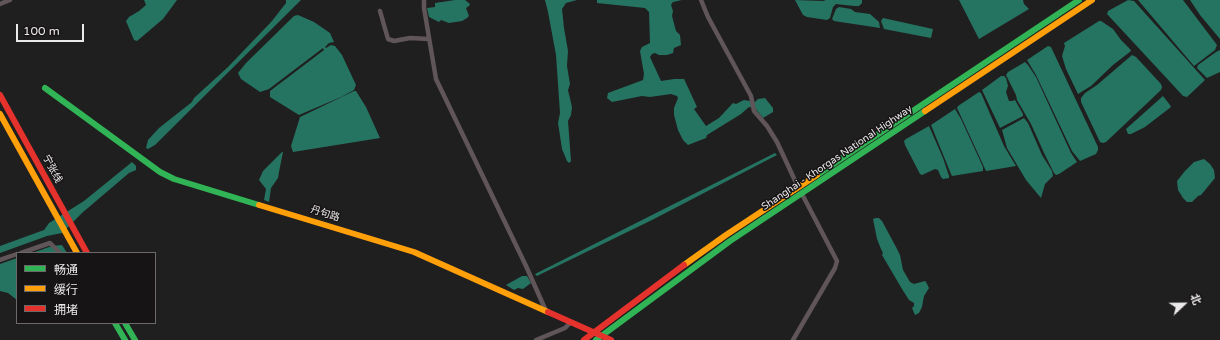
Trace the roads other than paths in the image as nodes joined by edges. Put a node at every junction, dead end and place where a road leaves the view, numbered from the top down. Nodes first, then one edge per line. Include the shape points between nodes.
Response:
1 (10, 0) edge
2 (424, 0) edge
3 (701, 0) edge
4 (1079, 0) edge
5 (1092, 0) edge
6 (0, 4) edge
7 (380, 11) dead end
8 (429, 39) junction
9 (45, 88) dead end
10 (0, 95) edge
11 (0, 114) edge
12 (798, 187) junction
13 (802, 194) junction
14 (24, 252) edge
15 (59, 252) edge
16 (76, 252) edge
17 (86, 252) edge
18 (16, 254) edge
19 (0, 260) edge
20 (546, 311) junction
21 (571, 322) junction
22 (117, 324) edge
23 (126, 324) edge
24 (594, 332) junction
25 (602, 336) junction
26 (125, 340) edge
27 (135, 340) edge
28 (536, 340) edge
29 (584, 340) edge
30 (596, 340) edge
31 (611, 340) edge
32 (793, 340) edge

1 - 6 street
2 - 8 street
3 - 12 street via 751,96 754,111 777,142
4 - 12 main road, Shanghai - Khorgas National Highway
5 - 13 main road, Shanghai - Khorgas National Highway
7 - 8 street via 388,39
8 - 20 street via 436,79
9 - 20 main road, 丹句路 via 160,172 174,179 414,252
10 - 17 main road, 宁张线
11 - 16 main road, 宁张线
12 - 13 main road
12 - 24 main road, Shanghai - Khorgas National Highway
13 - 25 main road, Shanghai - Khorgas National Highway via 718,250
13 - 32 street via 837,262
14 - 15 street via 50,243
18 - 19 street
20 - 21 main road, 丹句路
21 - 24 main road, 丹句路
21 - 28 street via 565,328
22 - 26 main road
23 - 27 main road
24 - 25 main road, 丹句路
24 - 29 main road, Shanghai - Khorgas National Highway
25 - 30 main road, Shanghai - Khorgas National Highway
25 - 31 main road, 丹句路

